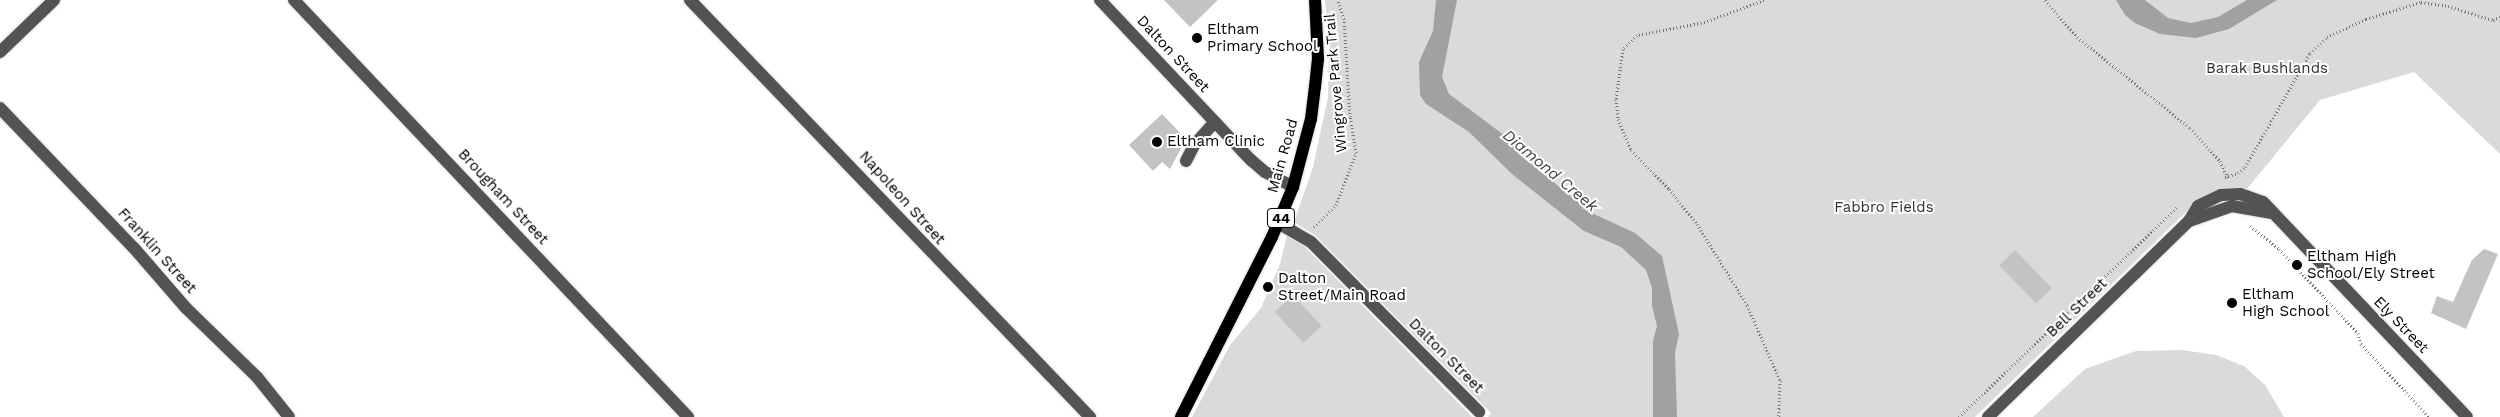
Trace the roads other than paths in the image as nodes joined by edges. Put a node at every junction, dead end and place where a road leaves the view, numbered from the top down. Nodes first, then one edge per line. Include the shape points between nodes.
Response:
1 (54, 0) edge
2 (294, 0) edge
3 (690, 0) edge
4 (1100, 0) edge
5 (1315, 0) edge
6 (0, 52) edge
7 (0, 108) edge
8 (1215, 122) junction
9 (1186, 161) dead end
10 (1293, 187) junction
11 (2237, 200) joint
12 (1278, 223) junction
13 (1479, 412) dead end
14 (289, 417) edge
15 (688, 417) edge
16 (1090, 417) edge
17 (1181, 417) edge
18 (1988, 417) edge
19 (2467, 417) edge

1 - 6 street
2 - 15 street, Brougham Street
3 - 16 street, Napoleon Street
4 - 8 street, Dalton Street
5 - 10 main road, Main Road / 44 via 1318,59 1315,87 1309,128
7 - 14 street, Franklin Street via 134,248 186,308 257,377
8 - 9 street via 1194,145
8 - 10 street, Dalton Street via 1265,172
10 - 12 main road, Main Road / 44
11 - 18 street, Bell Street via 2205,201 2194,210 2189,221
11 - 19 street, Ely Street via 2258,199
12 - 13 street, Dalton Street via 1303,235
12 - 17 main road, Main Road / 44

